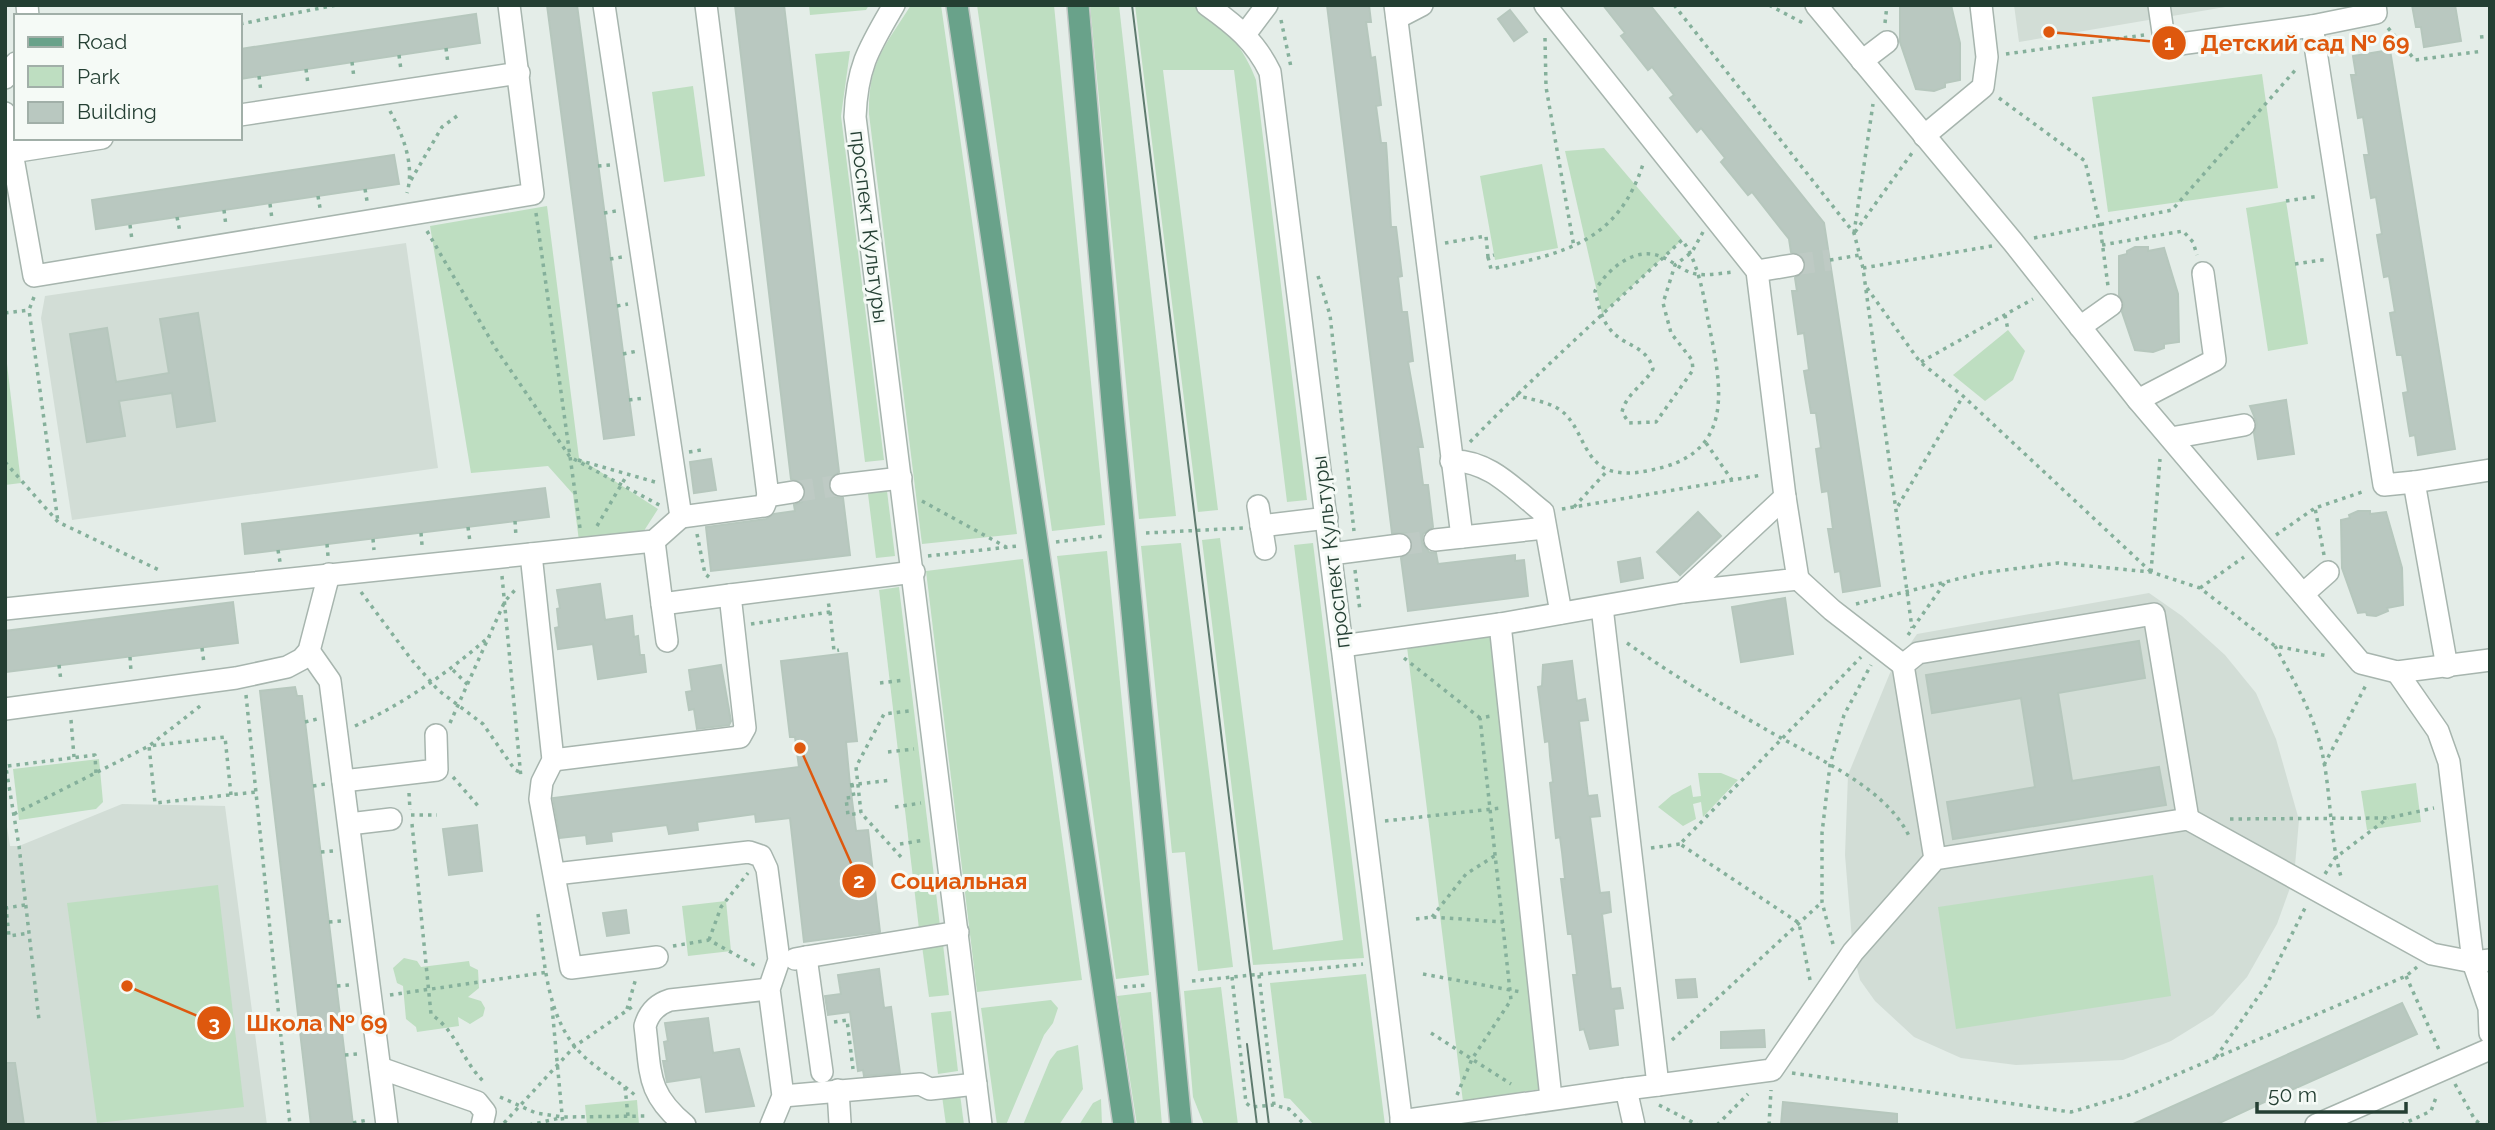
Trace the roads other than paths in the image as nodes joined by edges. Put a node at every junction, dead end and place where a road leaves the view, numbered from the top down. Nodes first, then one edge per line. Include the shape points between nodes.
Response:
1 (509, 5) edge
2 (604, 5) edge
3 (706, 5) edge
4 (894, 5) edge
5 (957, 5) edge
6 (1078, 5) edge
7 (1208, 5) edge
8 (1267, 5) edge
9 (1422, 5) edge
10 (1816, 5) edge
11 (1981, 5) edge
12 (2159, 5) edge
13 (1546, 7) edge
14 (2375, 9) edge
15 (1396, 12) edge
16 (2312, 26) junction
17 (1245, 33) junction
18 (1887, 42) dead end
19 (1862, 61) junction
20 (519, 73) junction
21 (242, 115) edge
22 (8, 122) edge
23 (1924, 136) junction
24 (89, 140) edge
25 (12, 152) junction
26 (1793, 265) tunnel mouth
27 (1757, 271) junction
28 (2203, 273) road end
29 (2110, 305) road end
30 (2080, 327) junction
31 (2138, 400) junction
32 (2244, 425) dead end
33 (2167, 434) junction
34 (1451, 461) junction
35 (2490, 470) edge
36 (2414, 482) junction
37 (901, 484) junction
38 (841, 485) tunnel mouth
39 (793, 492) tunnel mouth
40 (768, 496) junction
41 (1785, 497) junction
42 (687, 516) junction
43 (1327, 518) junction
44 (1544, 520) junction
45 (1462, 537) junction
46 (1435, 540) tunnel mouth
47 (654, 541) junction
48 (1400, 545) tunnel mouth
49 (1265, 549) dead end
50 (1331, 554) junction
51 (531, 563) junction
52 (918, 564) junction
53 (2328, 572) road end
54 (329, 574) junction
55 (1798, 579) junction
56 (1683, 592) junction
57 (2303, 594) junction
58 (730, 595) junction
59 (662, 604) junction
60 (1602, 607) junction
61 (5, 609) edge
62 (1561, 613) junction
63 (1500, 624) junction
64 (667, 641) dead end
65 (1342, 646) junction
66 (309, 651) junction
67 (1888, 653) junction
68 (2490, 660) edge
69 (2446, 667) junction
70 (2397, 673) junction
71 (5, 709) edge
72 (436, 735) road end
73 (554, 760) junction
74 (343, 781) junction
75 (401, 817) road end
76 (2188, 819) junction
77 (349, 824) junction
78 (1935, 859) junction
79 (555, 874) junction
80 (958, 932) junction
81 (657, 957) road end
82 (806, 957) junction
83 (2481, 961) edge
84 (774, 975) junction
85 (2490, 1033) edge
86 (2490, 1049) edge
87 (380, 1069) junction
88 (822, 1072) dead end
89 (976, 1084) junction
90 (1658, 1084) junction
91 (847, 1089) junction
92 (1626, 1089) junction
93 (783, 1096) junction
94 (1543, 1099) junction
95 (1121, 1122) edge
96 (840, 1123) dead end
97 (1402, 1123) edge
98 (387, 1125) edge
99 (482, 1125) edge
100 (685, 1125) edge
101 (771, 1125) edge
102 (981, 1125) edge
103 (1181, 1125) edge
104 (1634, 1125) edge
105 (2316, 1125) edge

1 - 20 street
2 - 42 street via 677,489
3 - 40 street
4 - 37 street, проспект Культуры via 865,54 856,82 855,117
5 - 95 main road
6 - 103 main road
7 - 17 street, проспект Культуры
8 - 17 street
9 - 15 street
10 - 19 street
11 - 23 street via 1987,57 1983,87
12 - 16 street via 2165,46
13 - 27 street
14 - 16 street
15 - 34 street
16 - 36 street via 2384,485
17 - 43 street, проспект Культуры via 1270,72
18 - 19 street
19 - 23 street
20 - 21 street
20 - 25 street via 533,194 42,275 34,276
22 - 25 street
23 - 30 street
24 - 25 street
26 - 27 street
27 - 41 street
28 - 31 street via 2215,360
29 - 30 street
30 - 31 street
31 - 33 street
32 - 33 street
33 - 57 street
34 - 44 street via 1468,460 1483,466
34 - 45 street
35 - 36 street
36 - 69 street
37 - 38 street
37 - 52 street, проспект Культуры
39 - 40 street
40 - 42 street via 764,506
41 - 55 street
41 - 56 street
42 - 47 street
43 - 49 street via 1260,516
43 - 50 street, проспект Культуры
44 - 45 street
44 - 62 street
45 - 46 street
47 - 51 street via 583,548
47 - 59 street
48 - 50 street
50 - 65 street, проспект Культуры
51 - 54 street
51 - 73 street
52 - 58 street
52 - 80 street, проспект Культуры
53 - 57 street
54 - 61 street
54 - 66 street
55 - 56 street
55 - 67 street
56 - 60 street
57 - 70 street via 2368,665
58 - 59 street
58 - 73 street via 743,734
59 - 64 street
60 - 62 street
60 - 90 street
62 - 63 street
63 - 65 street
63 - 94 street via 1539,996
65 - 97 street, проспект Культуры
66 - 71 street via 287,667 240,677
66 - 74 street via 330,681
67 - 76 street via 1918,653 2154,614
67 - 78 street
68 - 69 street
69 - 70 street
70 - 83 street via 2438,731 2449,762
72 - 74 street via 437,770
73 - 79 street via 542,782 540,799
74 - 77 street
75 - 77 street
76 - 78 street
76 - 83 street via 2432,954
77 - 87 street
78 - 90 street via 1840,970 1772,1070
79 - 81 street via 571,968
79 - 84 street via 749,852 761,856 767,869
80 - 82 street
80 - 89 street, проспект Культуры
82 - 84 street
82 - 88 street
83 - 85 street
84 - 93 street
84 - 100 street via 670,999 647,1017 653,1087 662,1104
86 - 105 street
87 - 98 street
87 - 99 street via 477,1102 485,1112
89 - 91 street
89 - 102 street, проспект Культуры
90 - 92 street
91 - 93 street
91 - 96 street
92 - 94 street
92 - 104 street
93 - 101 street
94 - 97 street

